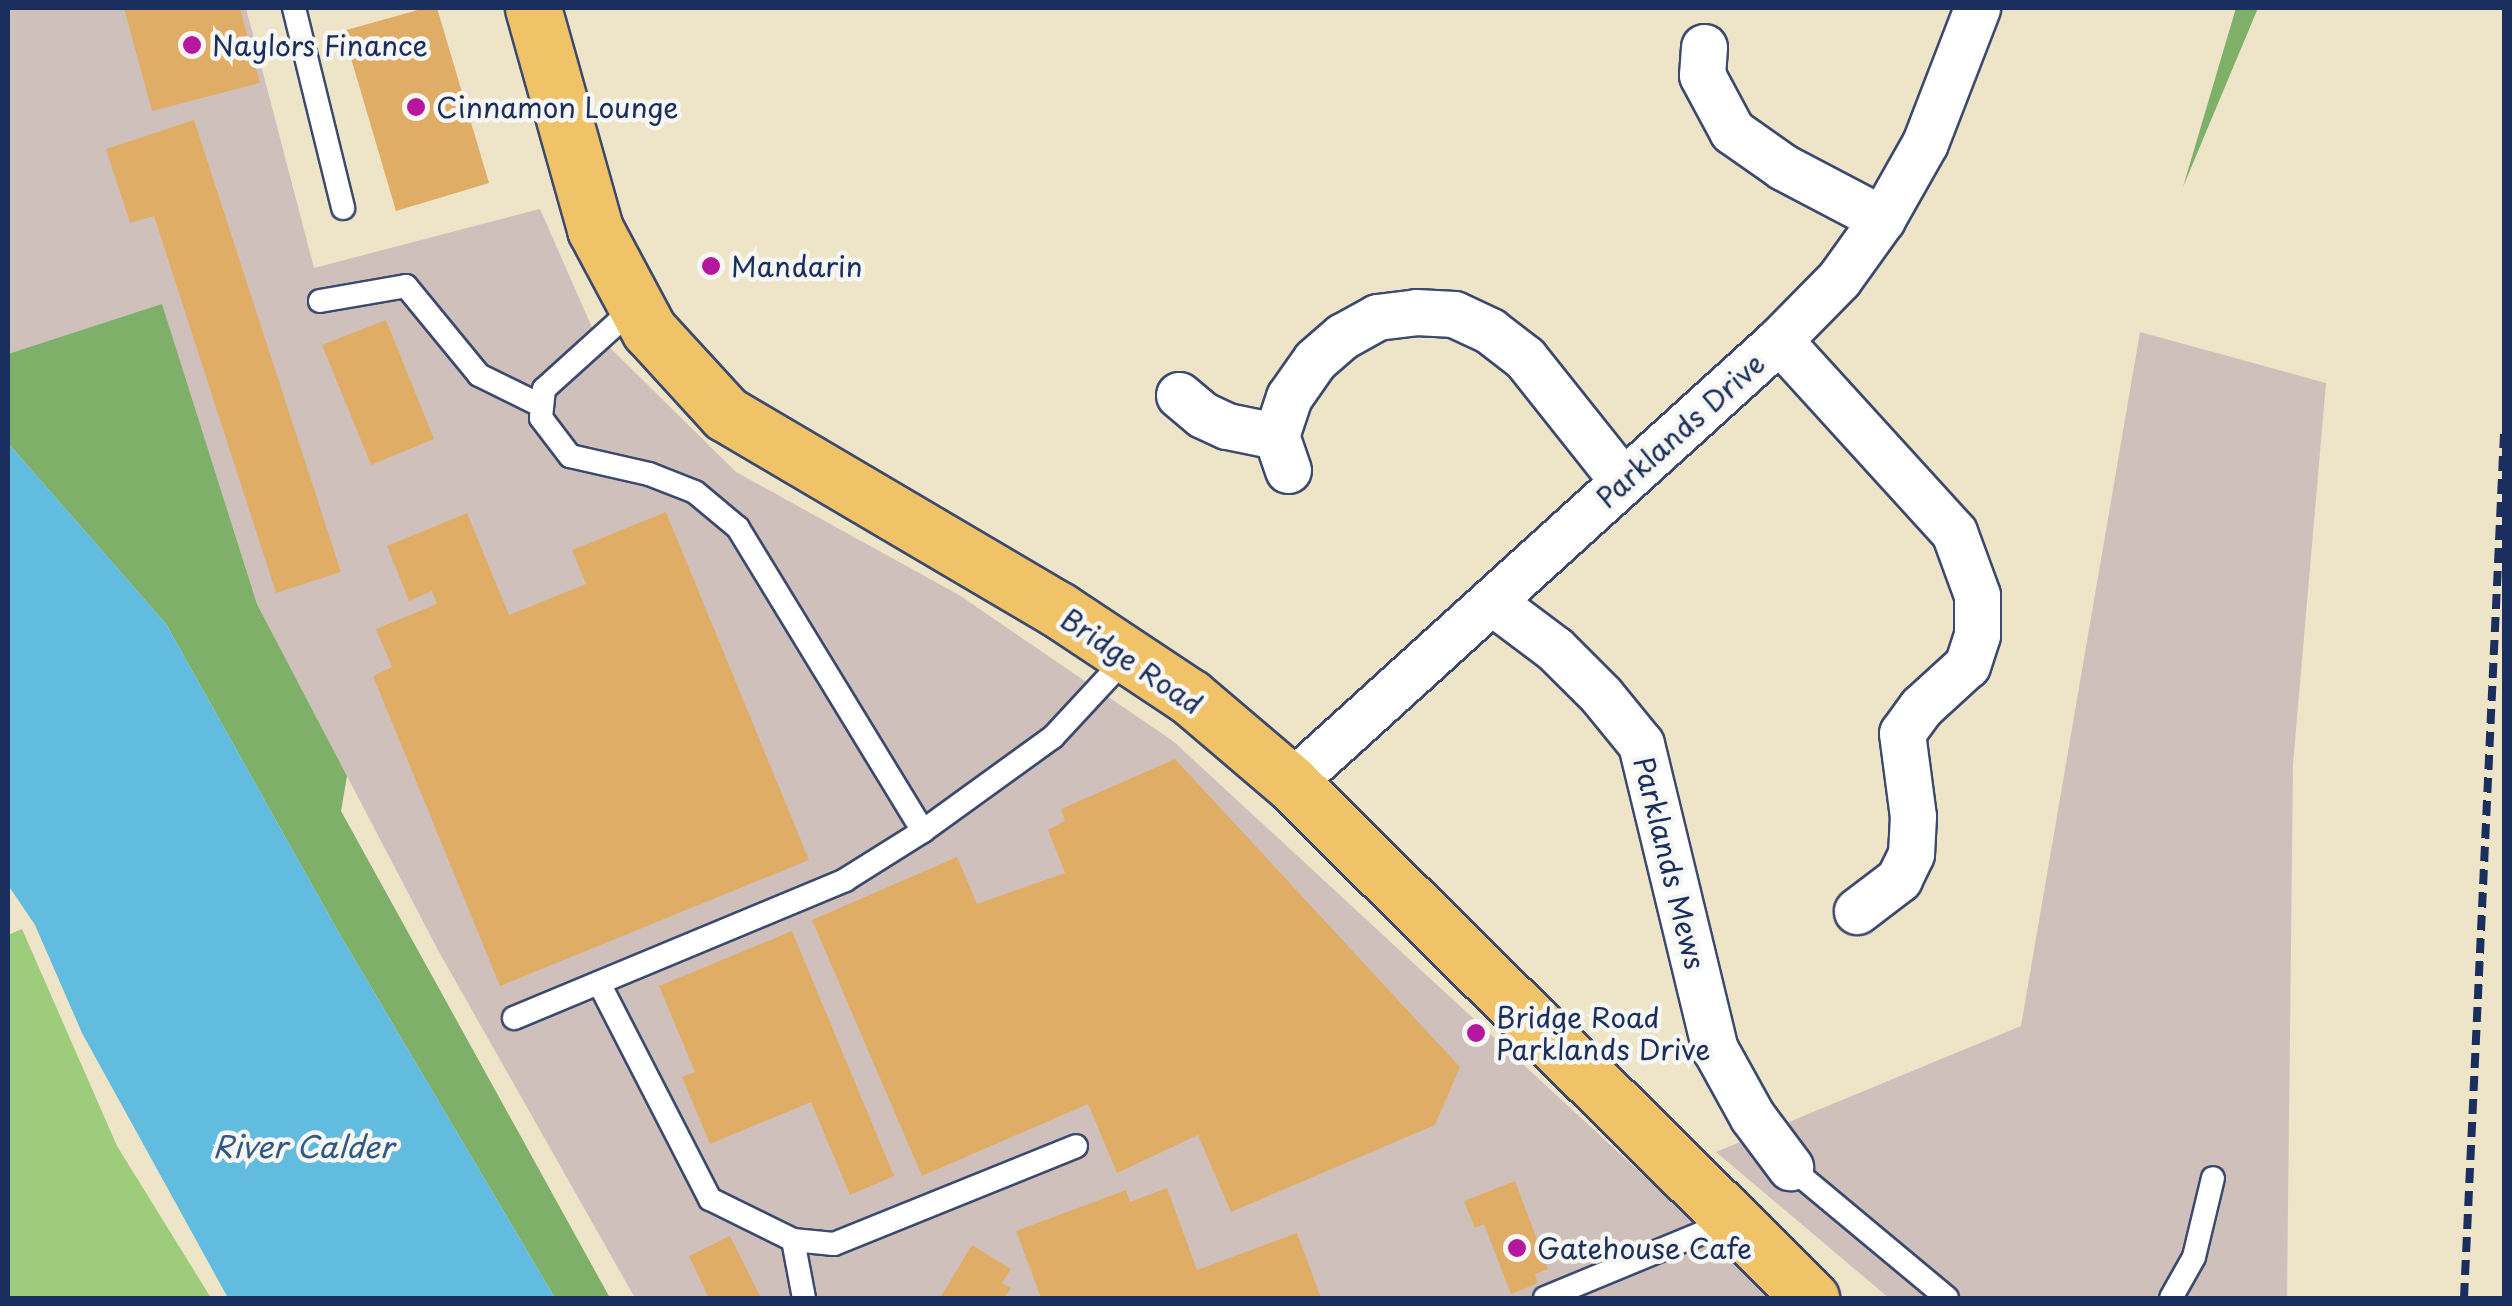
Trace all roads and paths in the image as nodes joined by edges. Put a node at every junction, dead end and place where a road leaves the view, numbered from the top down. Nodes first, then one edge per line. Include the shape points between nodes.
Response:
1 (294, 8) edge
2 (533, 8) edge
3 (1977, 8) edge
4 (1704, 47) dead end
5 (343, 208) dead end
6 (1882, 219) junction
7 (320, 301) dead end
8 (636, 306) junction
9 (1779, 340) junction
10 (1179, 395) dead end
11 (542, 406) junction
12 (1623, 481) junction
13 (1491, 601) junction
14 (1128, 656) junction
15 (1291, 784) junction
16 (924, 831) junction
17 (1857, 911) dead end
18 (599, 983) junction
19 (514, 1018) dead end
20 (1076, 1146) dead end
21 (1790, 1167) joint
22 (2214, 1178) dead end
23 (1731, 1220) junction
24 (792, 1240) junction
25 (804, 1298) edge
26 (1545, 1298) edge
27 (1811, 1298) edge
28 (1948, 1298) edge
29 (2171, 1298) edge

1 - 5 lane
2 - 8 highway, Bridge Road via 595,229
3 - 6 street, Parklands Drive via 1925,143
4 - 6 street via 1702,75 1732,131 1783,167
6 - 9 street, Parklands Drive via 1838,279
7 - 11 lane via 406,286 479,375
8 - 11 lane via 544,389
8 - 14 highway, Bridge Road via 726,414
9 - 12 street, Parklands Drive
9 - 17 street via 1954,532 1977,595 1977,635 1967,665 1902,732 1911,854 1899,878
10 - 12 street via 1202,415 1282,453 1288,397 1314,360 1377,317 1454,314 1490,330 1525,358
11 - 16 lane via 541,418 570,456 695,492 738,528
12 - 13 street, Parklands Drive
13 - 15 street, Parklands Drive
13 - 21 street, Parklands Mews via 1555,649 1641,744 1715,1049
14 - 15 highway, Bridge Road via 1190,698
14 - 16 lane via 1053,737
15 - 23 highway, Bridge Road
16 - 18 lane via 845,880
18 - 19 lane
18 - 24 lane via 710,1200
20 - 24 lane via 834,1244
21 - 28 lane
22 - 29 lane via 2194,1257
23 - 26 lane
23 - 27 highway, Bridge Road
24 - 25 lane

